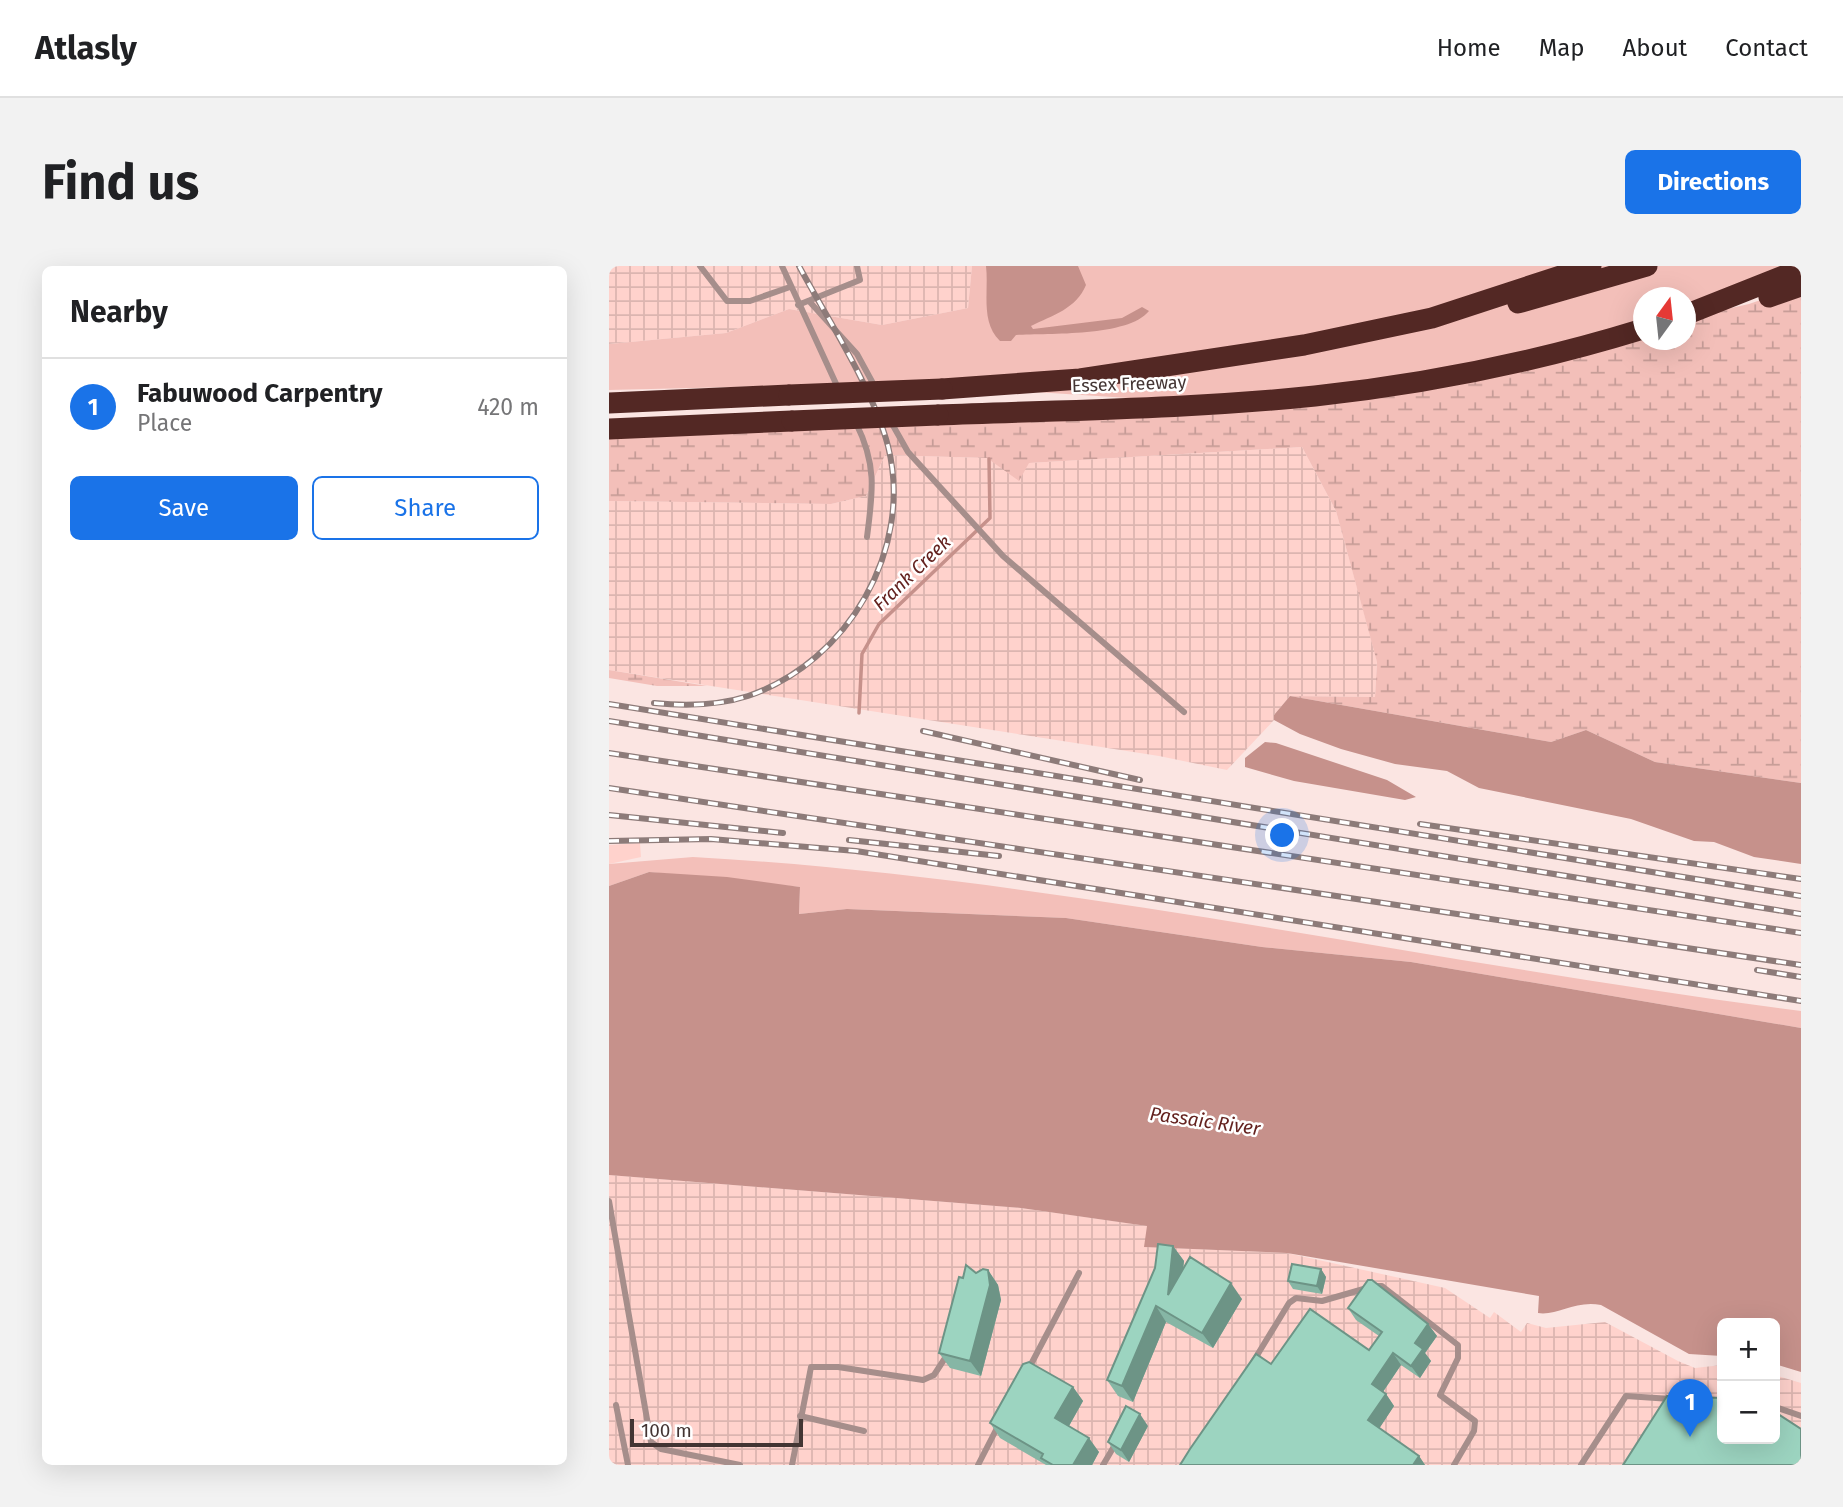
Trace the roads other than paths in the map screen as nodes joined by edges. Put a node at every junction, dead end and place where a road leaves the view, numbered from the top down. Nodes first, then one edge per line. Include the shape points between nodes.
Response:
1 (700, 266) edge
2 (782, 266) edge
3 (856, 266) edge
4 (1590, 266) edge
5 (1647, 266) edge
6 (1801, 269) edge
7 (790, 286) junction
8 (1801, 286) edge
9 (809, 301) junction
10 (798, 304) junction
11 (1696, 312) edge
12 (1696, 314) edge
13 (1431, 318) junction
14 (1633, 332) edge
15 (879, 397) dead end
16 (844, 399) dead end
17 (609, 403) edge
18 (884, 408) dead end
19 (850, 410) dead end
20 (609, 429) edge
21 (867, 537) dead end
22 (1184, 712) dead end
23 (609, 1201) edge
24 (1079, 1273) dead end
25 (950, 1342) edge
26 (1250, 1367) edge
27 (1021, 1382) edge
28 (1681, 1399) edge
29 (616, 1405) dead end
30 (1780, 1409) edge
31 (800, 1416) junction
32 (1801, 1416) edge
33 (1002, 1418) edge
34 (864, 1431) dead end
35 (1117, 1441) edge
36 (628, 1465) edge
37 (740, 1465) edge
38 (792, 1465) edge
39 (978, 1465) edge
40 (1103, 1465) edge
41 (1454, 1465) edge
42 (1581, 1465) edge

1 - 7 lane via 727,301 750,301
2 - 7 lane
3 - 9 lane via 860,280
4 - 13 highway, Essex Freeway
5 - 13 highway via 1496,309
6 - 11 highway
7 - 10 lane
8 - 12 highway via 1749,304
9 - 10 lane
9 - 15 lane via 857,354
10 - 16 lane
13 - 17 highway, Essex Freeway, bridge via 1304,345 1049,382
14 - 20 highway, Essex Freeway, bridge via 1475,372 1345,393 1187,405
18 - 22 lane via 908,452 1003,556
19 - 21 lane via 866,443 874,478
23 - 37 lane via 651,1442 654,1447
24 - 27 lane
25 - 31 lane via 943,1365 923,1380 811,1367
26 - 41 lane via 1296,1298 1322,1301 1374,1286 1389,1290 1458,1345 1458,1358 1440,1395 1475,1421 1475,1431
28 - 42 lane via 1626,1396
29 - 36 lane
30 - 32 lane
31 - 34 lane
31 - 38 lane
33 - 39 lane
35 - 40 lane

